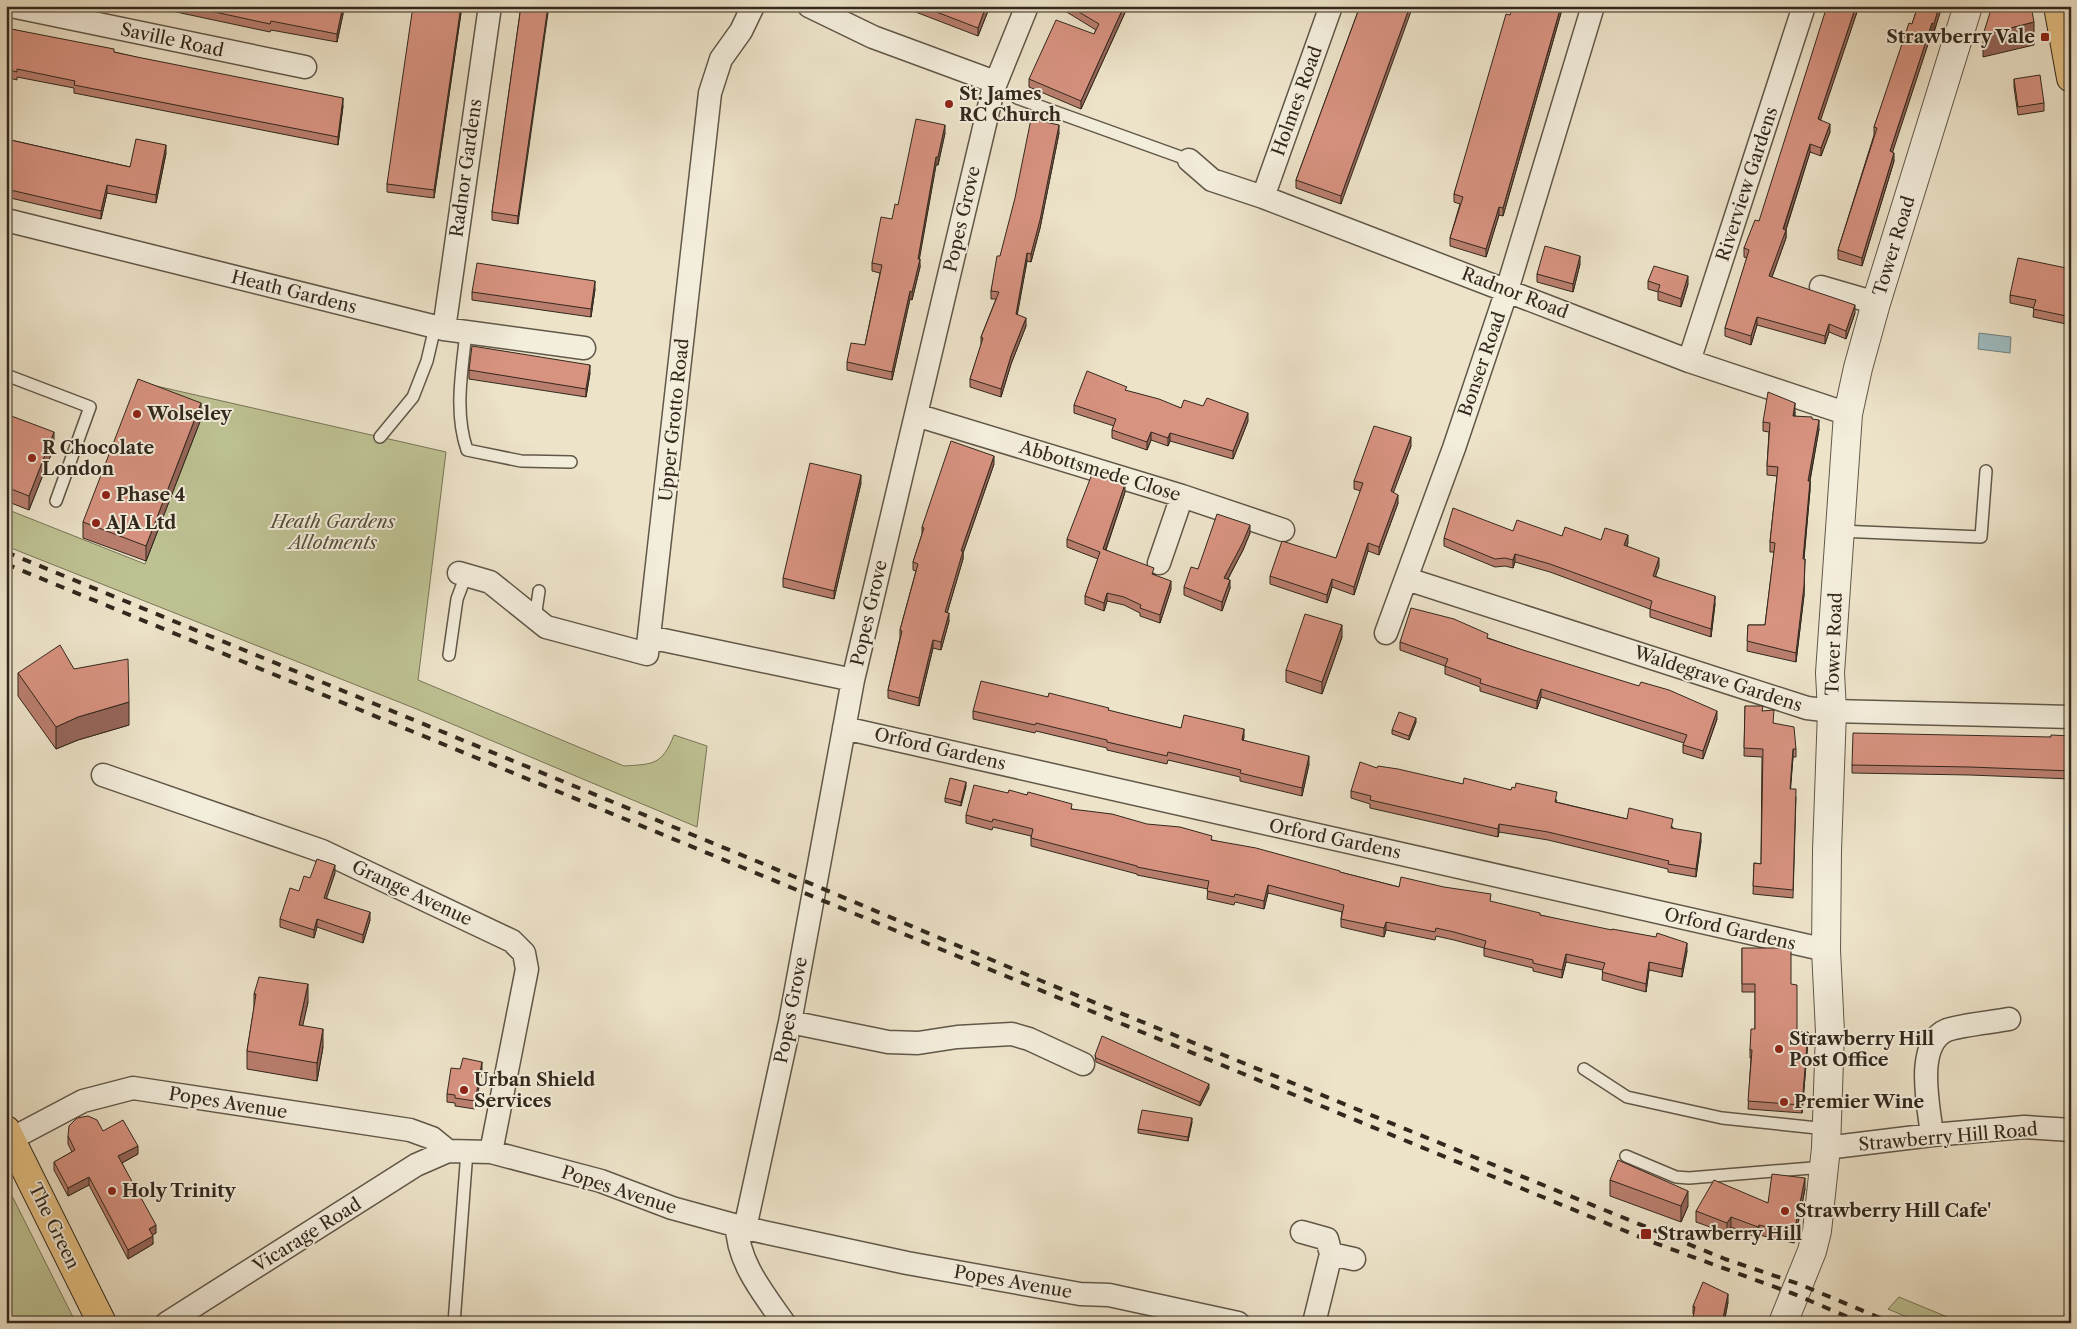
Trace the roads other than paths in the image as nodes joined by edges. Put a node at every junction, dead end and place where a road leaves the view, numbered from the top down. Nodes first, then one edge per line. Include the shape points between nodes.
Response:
1 (10, 6) edge
2 (490, 6) edge
3 (753, 6) edge
4 (809, 6) edge
5 (1027, 6) edge
6 (1331, 6) edge
7 (1593, 6) edge
8 (1804, 6) edge
9 (1968, 6) edge
10 (2058, 6) edge
11 (305, 67) dead end
12 (2071, 78) edge
13 (995, 82) junction
14 (1017, 98) dead end
15 (1189, 160) joint
16 (1263, 197) junction
17 (6, 220) edge
18 (1820, 287) dead end
19 (1507, 290) junction
20 (1876, 303) junction
21 (448, 330) junction
22 (584, 348) dead end
23 (1689, 361) junction
24 (6, 375) edge
25 (1848, 414) junction
26 (916, 415) junction
27 (380, 437) dead end
28 (571, 462) dead end
29 (1986, 471) dead end
30 (1182, 496) junction
31 (56, 501) dead end
32 (1283, 530) dead end
33 (1839, 531) junction
34 (1159, 563) dead end
35 (462, 574) joint
36 (1407, 579) junction
37 (539, 591) dead end
38 (535, 618) junction
39 (1386, 633) dead end
40 (649, 637) junction
41 (449, 655) dead end
42 (853, 680) junction
43 (1832, 711) junction
44 (2071, 717) edge
45 (844, 728) junction
46 (103, 776) dead end
47 (1826, 950) junction
48 (2009, 1019) dead end
49 (790, 1022) junction
50 (1083, 1064) dead end
51 (1584, 1069) dead end
52 (2071, 1130) edge
53 (9, 1135) edge
54 (1932, 1135) junction
55 (1826, 1148) junction
56 (458, 1151) junction
57 (491, 1152) junction
58 (1626, 1156) dead end
59 (741, 1227) junction
60 (1302, 1232) dead end
61 (1331, 1254) junction
62 (1354, 1259) dead end
63 (101, 1313) edge
64 (167, 1323) edge
65 (454, 1323) edge
66 (784, 1323) edge
67 (1238, 1323) edge
68 (1314, 1323) edge
69 (1783, 1323) edge

1 - 11 street, Saville Road
2 - 21 street, Radnor Gardens
3 - 40 street, Upper Grotto Road via 721,59 710,93
4 - 13 street via 873,37
5 - 13 street, Popes Grove
6 - 16 street, Holmes Road
7 - 19 street, Bonser Road
8 - 23 street, Riverview Gardens
9 - 20 street, Tower Road
10 - 12 main road
13 - 26 street, Popes Grove
14 - 15 lane
15 - 16 street, Radnor Road via 1212,180
16 - 19 street, Radnor Road
17 - 21 street, Heath Gardens
18 - 20 street
19 - 23 street, Radnor Road
19 - 36 street, Bonser Road
20 - 25 street, Tower Road
21 - 22 street, Heath Gardens
21 - 27 lane via 427,361 413,397
21 - 28 lane via 462,434 468,450 522,461
23 - 25 street, Radnor Road
24 - 31 lane via 90,407
25 - 33 street, Tower Road
26 - 30 street, Abbottsmede Close
26 - 42 street, Popes Grove
29 - 33 lane via 1981,537
30 - 32 street, Abbottsmede Close
30 - 34 street
33 - 43 street, Tower Road via 1830,673
35 - 38 street via 490,582
35 - 41 lane
36 - 39 street, Bonser Road
36 - 43 street, Waldegrave Gardens via 1807,708
37 - 38 lane
38 - 40 street via 546,627 647,654
40 - 42 street
42 - 45 street, Popes Grove
43 - 44 street, Waldegrave Gardens
43 - 47 street, Tower Road
45 - 47 street, Orford Gardens
45 - 49 street, Popes Grove
46 - 57 street, Grange Avenue via 322,851 512,940 524,953 527,969
47 - 55 street, Tower Road via 1830,1032
48 - 54 street via 1946,1031 1930,1047 1926,1073
49 - 50 street via 888,1042 918,1043 1012,1034
49 - 59 street, Popes Grove
51 - 55 lane via 1627,1097 1722,1118
52 - 54 street, Strawberry Hill Road via 2024,1127
53 - 56 street, Popes Avenue via 83,1101 133,1088 410,1130
53 - 63 main road, The Green
54 - 55 street, Strawberry Hill Road
55 - 58 lane via 1688,1178 1676,1177
55 - 69 street, Tower Road via 1817,1231
56 - 57 street, Popes Avenue
56 - 64 street, Vicarage Road via 416,1166
56 - 65 lane
57 - 59 street, Popes Avenue via 601,1181 672,1208
59 - 66 street via 737,1240 752,1275
59 - 67 street, Popes Avenue via 907,1263 1080,1294 1109,1295
60 - 61 street via 1327,1239
61 - 62 street
61 - 68 street

